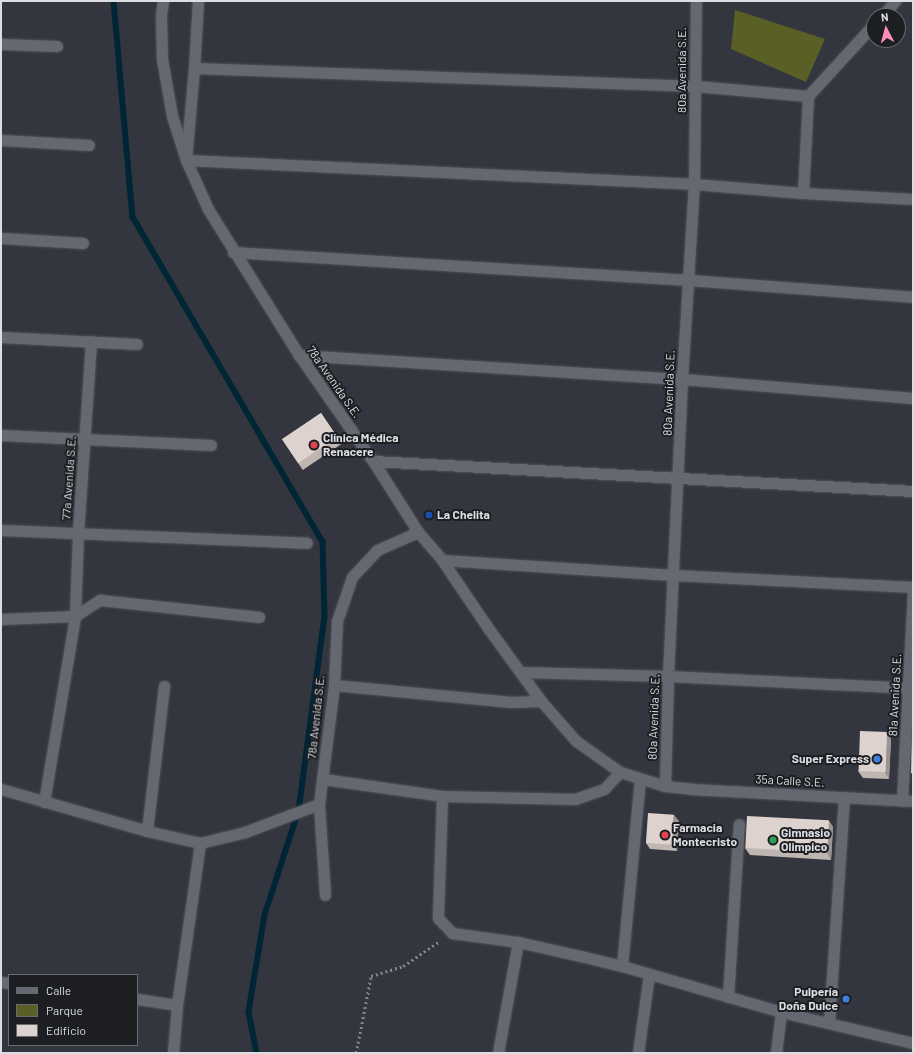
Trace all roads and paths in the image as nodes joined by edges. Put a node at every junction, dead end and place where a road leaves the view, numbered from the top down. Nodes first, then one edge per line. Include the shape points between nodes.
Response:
1 (163, 1) edge
2 (198, 1) edge
3 (696, 1) edge
4 (866, 33) edge
5 (1, 44) edge
6 (57, 46) dead end
7 (194, 68) junction
8 (696, 86) junction
9 (808, 96) junction
10 (1, 140) edge
11 (88, 145) dead end
12 (186, 160) junction
13 (694, 184) junction
14 (803, 193) junction
15 (913, 199) edge
16 (1, 238) edge
17 (83, 243) dead end
18 (234, 252) junction
19 (688, 280) junction
20 (913, 297) edge
21 (1, 337) edge
22 (91, 341) junction
23 (137, 344) dead end
24 (299, 355) junction
25 (682, 379) junction
26 (913, 398) edge
27 (1, 435) edge
28 (84, 439) junction
29 (211, 445) dead end
30 (373, 461) junction
31 (679, 479) junction
32 (913, 491) edge
33 (1, 530) edge
34 (418, 532) junction
35 (78, 533) junction
36 (307, 543) dead end
37 (442, 560) junction
38 (674, 575) junction
39 (913, 587) edge
40 (913, 591) edge
41 (75, 616) junction
42 (259, 617) dead end
43 (1, 619) edge
44 (521, 672) junction
45 (668, 676) junction
46 (334, 685) junction
47 (164, 686) dead end
48 (910, 688) edge
49 (541, 701) junction
50 (620, 772) junction
51 (323, 779) junction
52 (640, 780) junction
53 (665, 786) junction
54 (1, 789) edge
55 (442, 796) junction
56 (844, 797) junction
57 (908, 801) edge
58 (44, 802) junction
59 (319, 804) junction
60 (739, 824) dead end
61 (147, 831) junction
62 (200, 843) junction
63 (325, 895) dead end
64 (452, 933) junction
65 (518, 942) junction
66 (622, 966) junction
67 (649, 975) junction
68 (728, 997) junction
69 (138, 1000) edge
70 (177, 1005) junction
71 (782, 1012) junction
72 (829, 1023) junction
73 (913, 1043) edge
74 (173, 1053) edge
75 (356, 1053) edge
76 (498, 1053) edge
77 (638, 1053) edge
78 (776, 1053) edge

1 - 12 street, 78a Avenida S.E. via 162,59 172,116
2 - 7 street
3 - 8 street, 80a Avenida S.E.
4 - 9 street
5 - 6 street
7 - 8 street
7 - 12 street
8 - 9 street
8 - 13 street, 80a Avenida S.E.
9 - 14 street
10 - 11 street
12 - 13 street
12 - 18 street, 78a Avenida S.E. via 208,210
13 - 14 street
13 - 19 street, 80a Avenida S.E.
14 - 15 street
16 - 17 street
18 - 19 street
18 - 24 street, 78a Avenida S.E.
19 - 20 street
19 - 25 street, 80a Avenida S.E.
21 - 22 street
22 - 23 street
22 - 28 street, 77a Avenida S.E.
24 - 25 street
24 - 30 street, 78a Avenida S.E.
25 - 26 street
25 - 31 street, 80a Avenida S.E.
27 - 28 street
28 - 29 street
28 - 35 street, 77a Avenida S.E.
30 - 31 street
30 - 34 street, 78a Avenida S.E.
31 - 32 street
31 - 38 street, 80a Avenida S.E.
33 - 35 street
34 - 37 street, 35a Calle S.E.
34 - 46 street, 78a Avenida S.E. via 377,550 352,577 337,621
35 - 36 street
35 - 41 street, 77a Avenida S.E.
37 - 38 street
37 - 44 street, 35a Calle S.E.
38 - 39 street
38 - 45 street, 80a Avenida S.E.
40 - 48 street, 81a Avenida S.E.
41 - 42 street via 100,600
41 - 43 street
41 - 58 street, 77a Avenida S.E.
44 - 45 street
44 - 49 street, 35a Calle S.E.
45 - 48 street
45 - 53 street, 80a Avenida S.E.
46 - 49 street via 511,702
46 - 51 street, 78a Avenida S.E.
47 - 61 street
48 - 57 street, 81a Avenida S.E.
49 - 50 street, 35a Calle S.E. via 576,741
50 - 52 street, 35a Calle S.E.
50 - 55 street via 604,789 574,799
51 - 55 street
51 - 59 street, 78a Avenida S.E.
52 - 53 street, 35a Calle S.E.
52 - 66 street
53 - 56 street, 35a Calle S.E.
54 - 58 street
55 - 64 street via 438,918
56 - 57 street, 35a Calle S.E.
56 - 72 street
58 - 61 street
59 - 62 street via 245,832
59 - 63 street, 78a Avenida S.E.
60 - 68 street
61 - 62 street
62 - 70 street
64 - 65 street
64 - 75 path via 403,966 371,976
65 - 66 street
65 - 76 street
66 - 67 street
67 - 68 street
67 - 77 street
68 - 71 street
69 - 70 street
70 - 74 street
71 - 72 street
71 - 78 street
72 - 73 street

